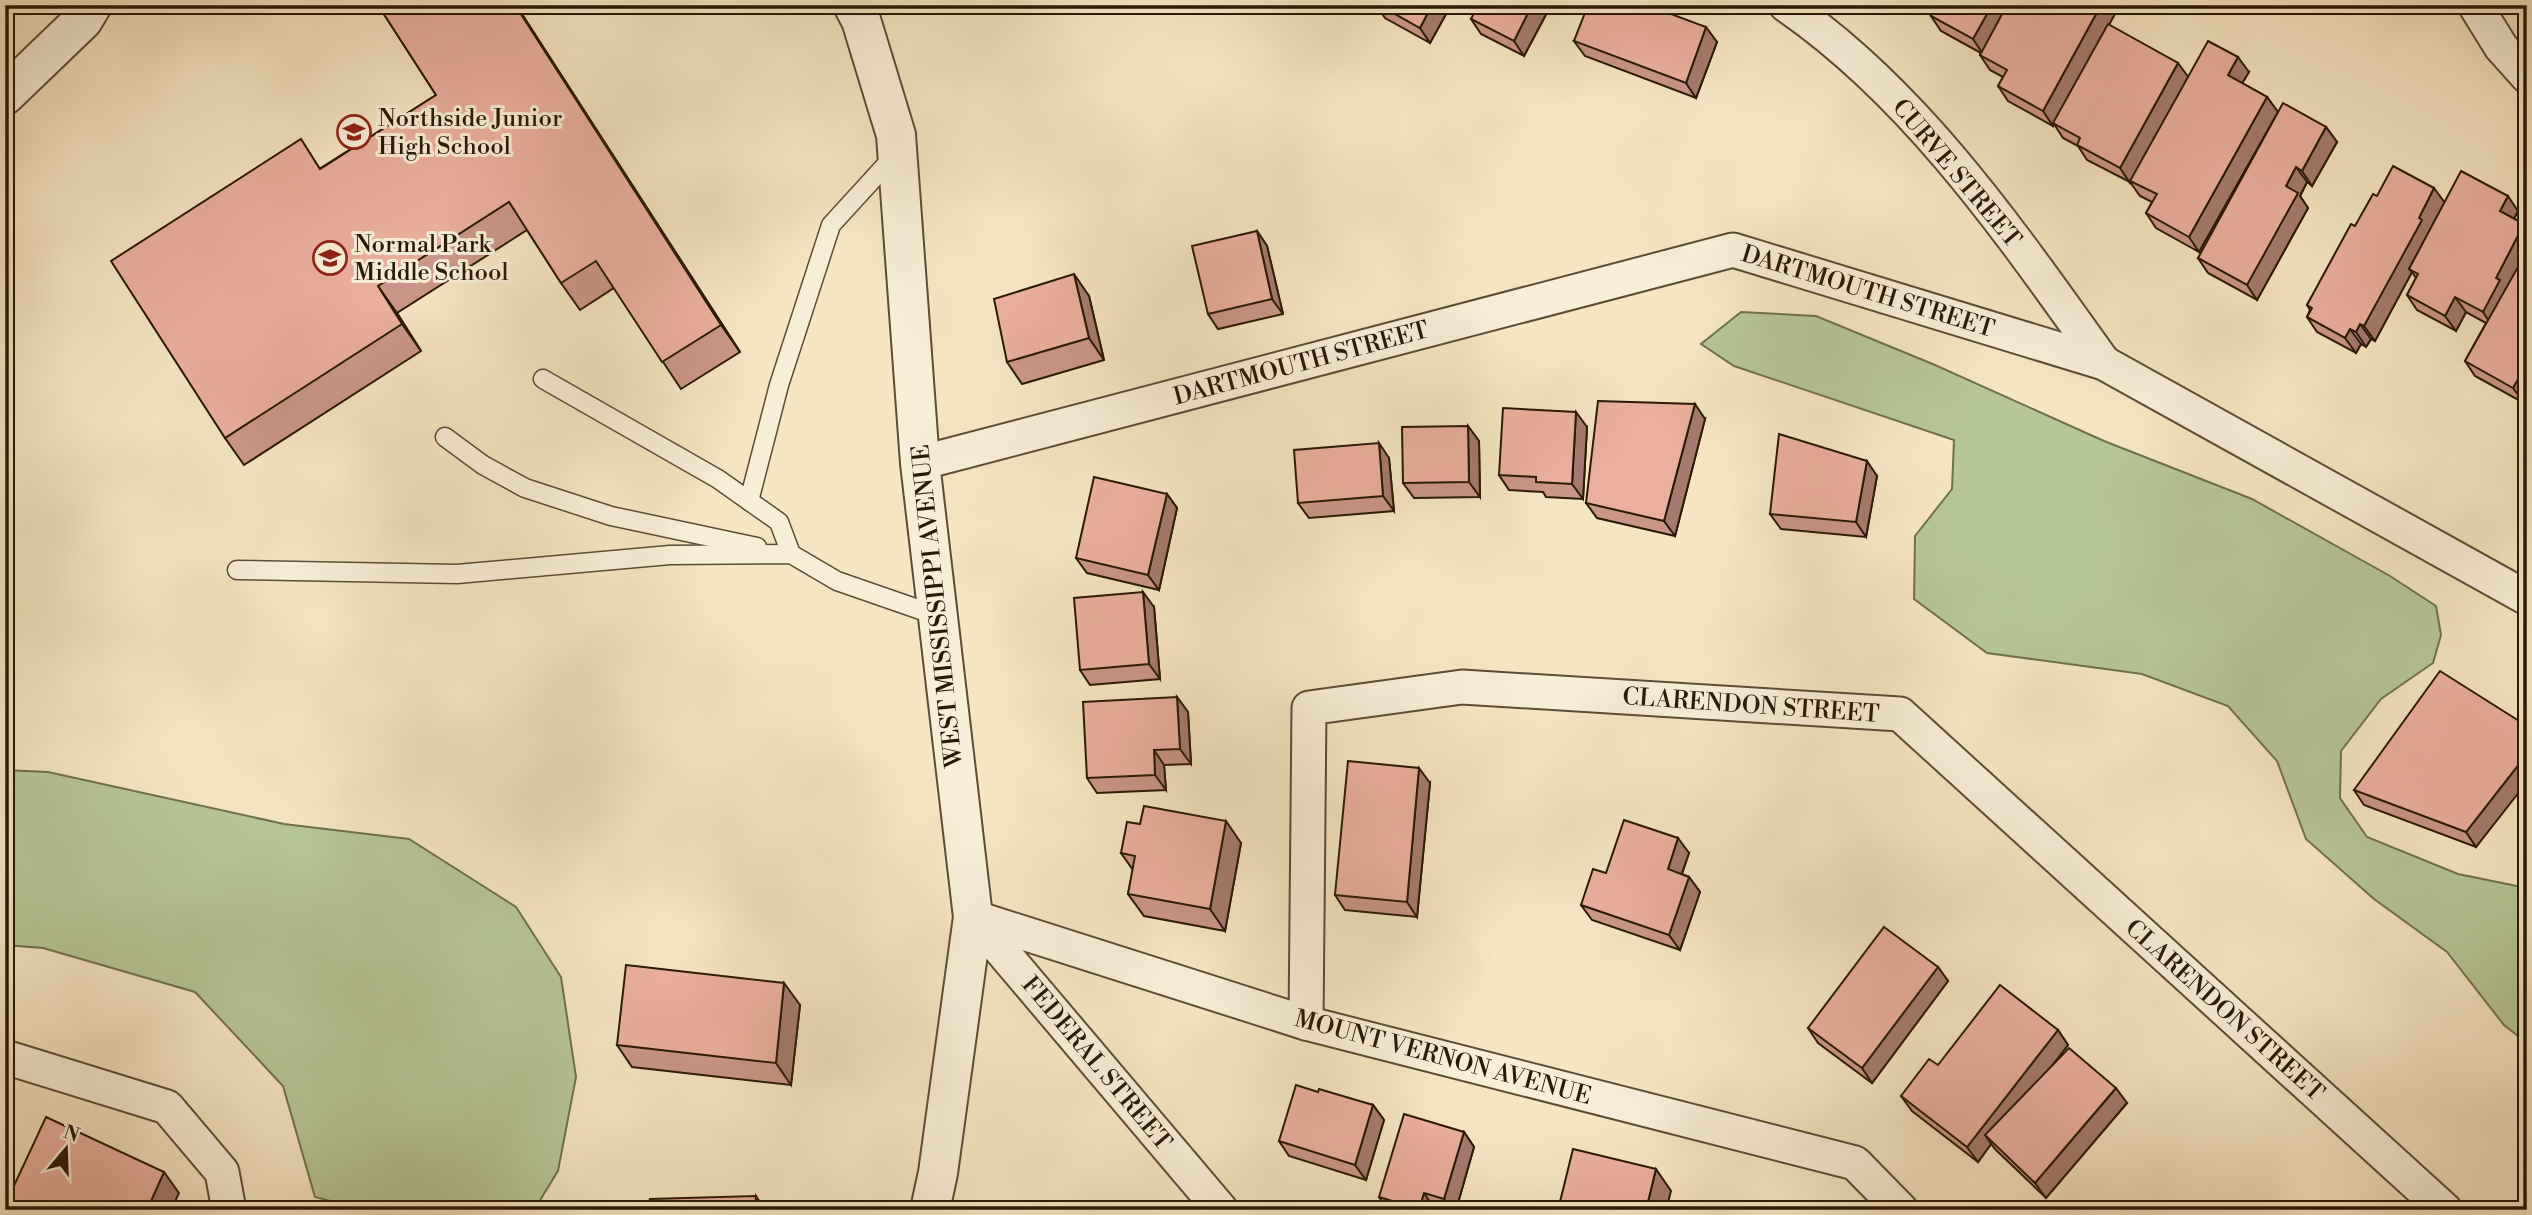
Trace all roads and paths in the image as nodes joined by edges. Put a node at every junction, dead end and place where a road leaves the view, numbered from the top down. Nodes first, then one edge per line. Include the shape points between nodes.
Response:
1 (92, 5) edge
2 (853, 5) edge
3 (1786, 5) edge
4 (2475, 5) edge
5 (2527, 76) edge
6 (5, 95) edge
7 (897, 152) junction
8 (2105, 363) junction
9 (542, 379) dead end
10 (445, 437) dead end
11 (920, 463) junction
12 (749, 501) junction
13 (792, 554) junction
14 (237, 570) dead end
15 (2527, 598) edge
16 (938, 616) junction
17 (973, 917) junction
18 (1306, 1023) junction
19 (5, 1057) edge
20 (229, 1210) edge
21 (930, 1210) edge
22 (1221, 1210) edge
23 (1901, 1210) edge
24 (2445, 1210) edge

1 - 6 street via 83,20
2 - 7 street, WEST MISSISSIPPI AVENUE via 896,135
3 - 8 street, CURVE STREET via 1823,30 1911,115 1999,221
4 - 5 street via 2501,47
7 - 11 street, WEST MISSISSIPPI AVENUE
7 - 12 lane via 831,225 779,385
8 - 11 street, DARTMOUTH STREET via 1733,250
8 - 15 street, DARTMOUTH STREET
9 - 12 lane
10 - 13 lane via 525,488 611,516
11 - 16 street, WEST MISSISSIPPI AVENUE
12 - 13 lane via 779,522
13 - 14 lane via 670,555 457,574
13 - 16 lane via 837,581
16 - 17 street, WEST MISSISSIPPI AVENUE
17 - 18 street, MOUNT VERNON AVENUE
17 - 21 street, WEST MISSISSIPPI AVENUE
17 - 22 street, FEDERAL STREET
18 - 23 street, MOUNT VERNON AVENUE via 1855,1163
18 - 24 street, CLARENDON STREET via 1309,708 1462,687 1899,714
19 - 20 street via 167,1107 222,1172

